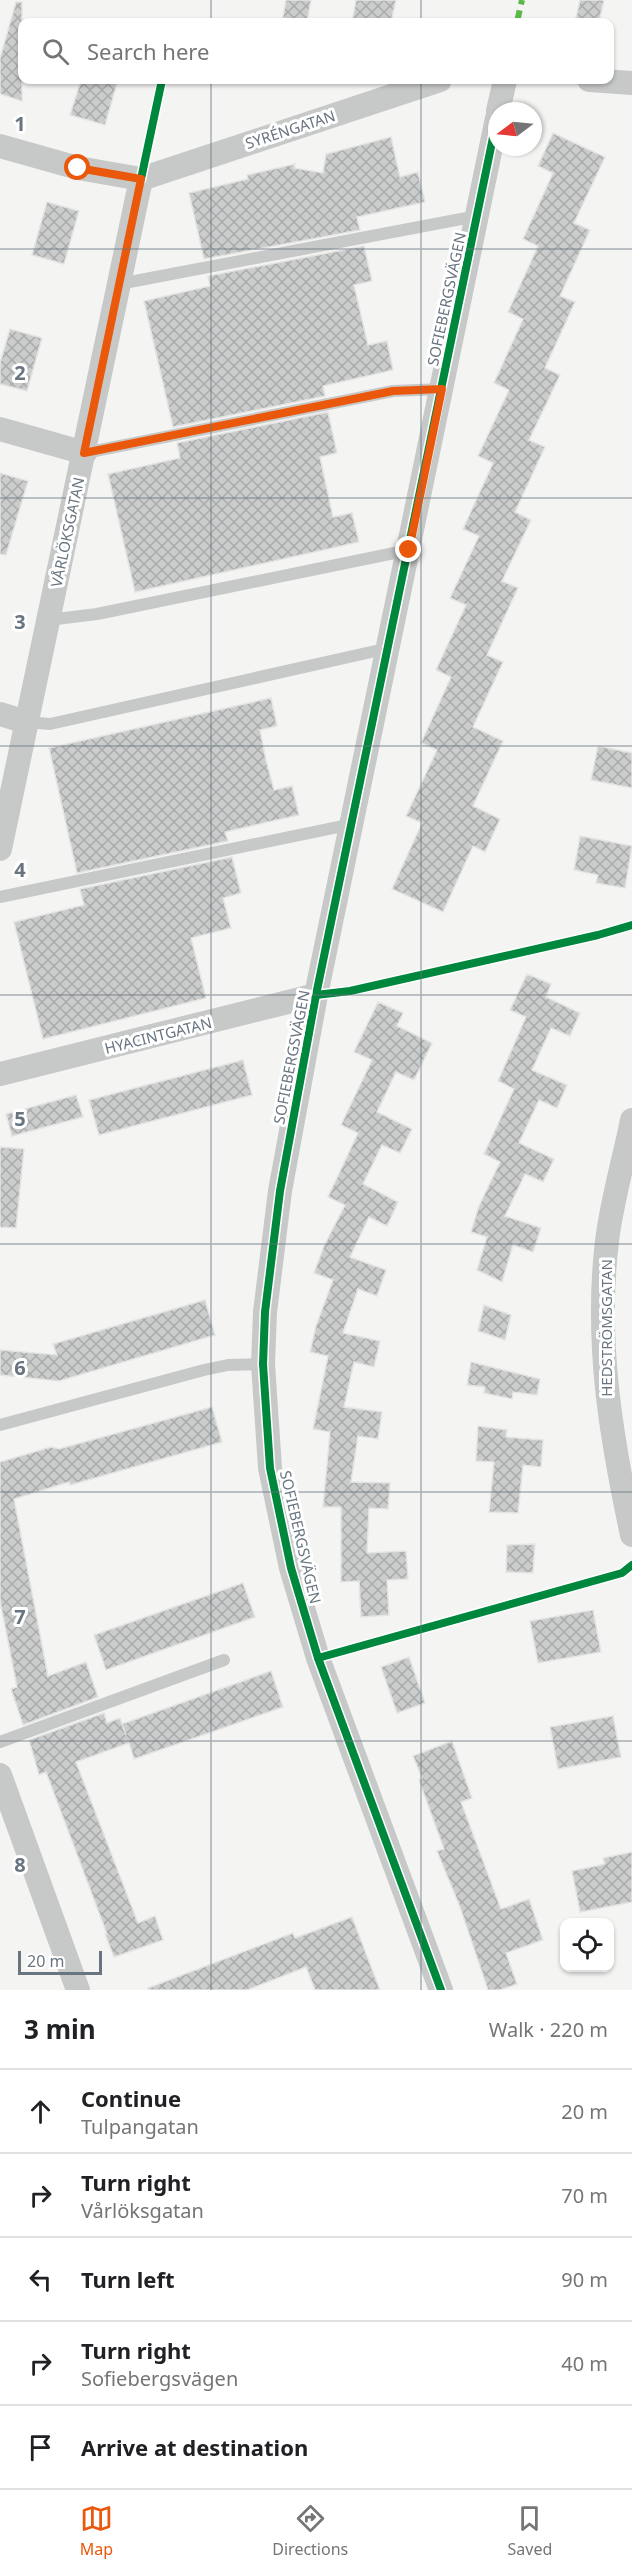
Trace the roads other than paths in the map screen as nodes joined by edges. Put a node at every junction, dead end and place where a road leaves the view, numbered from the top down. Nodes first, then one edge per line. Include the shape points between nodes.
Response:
1 (614, 82) edge
2 (632, 83) edge
3 (428, 84) edge
4 (504, 84) edge
5 (500, 102) edge
6 (0, 146) edge
7 (489, 156) edge
8 (141, 179) junction
9 (477, 216) junction
10 (119, 284) junction
11 (442, 389) junction
12 (0, 429) edge
13 (84, 453) junction
14 (409, 550) junction
15 (48, 620) junction
16 (389, 648) junction
17 (0, 714) edge
18 (26, 722) junction
19 (352, 824) junction
20 (0, 849) edge
21 (0, 897) edge
22 (316, 995) junction
23 (0, 1074) edge
24 (632, 1120) edge
25 (262, 1364) junction
26 (0, 1425) edge
27 (632, 1535) edge
28 (224, 1660) dead end
29 (0, 1742) edge
30 (0, 1775) edge
31 (78, 1990) edge
32 (441, 1990) edge

1 - 2 street
3 - 8 street, SYRÉNGATAN
4 - 5 street
6 - 8 street via 78,168
7 - 9 street, SOFIEBERGSVÄGEN
8 - 10 street, VÅRLÖKSGATAN
9 - 10 lane
9 - 11 street, SOFIEBERGSVÄGEN
10 - 13 street, VÅRLÖKSGATAN
11 - 13 lane via 393,391
11 - 14 street, SOFIEBERGSVÄGEN
12 - 13 street
13 - 15 street, VÅRLÖKSGATAN
14 - 15 lane via 97,614
14 - 16 street, SOFIEBERGSVÄGEN
15 - 18 street, VÅRLÖKSGATAN
16 - 18 lane via 50,724
16 - 19 street, SOFIEBERGSVÄGEN
17 - 18 street
18 - 20 street, VÅRLÖKSGATAN
19 - 21 lane
19 - 22 street, SOFIEBERGSVÄGEN
22 - 23 street, HYACINTGATAN
22 - 25 street, SOFIEBERGSVÄGEN via 280,1191
24 - 27 street, HEDSTRÖMSGATAN via 607,1238 603,1305 607,1404
25 - 26 lane via 204,1370
25 - 32 street, SOFIEBERGSVÄGEN via 270,1468 291,1568 318,1658
28 - 29 lane
30 - 31 street

